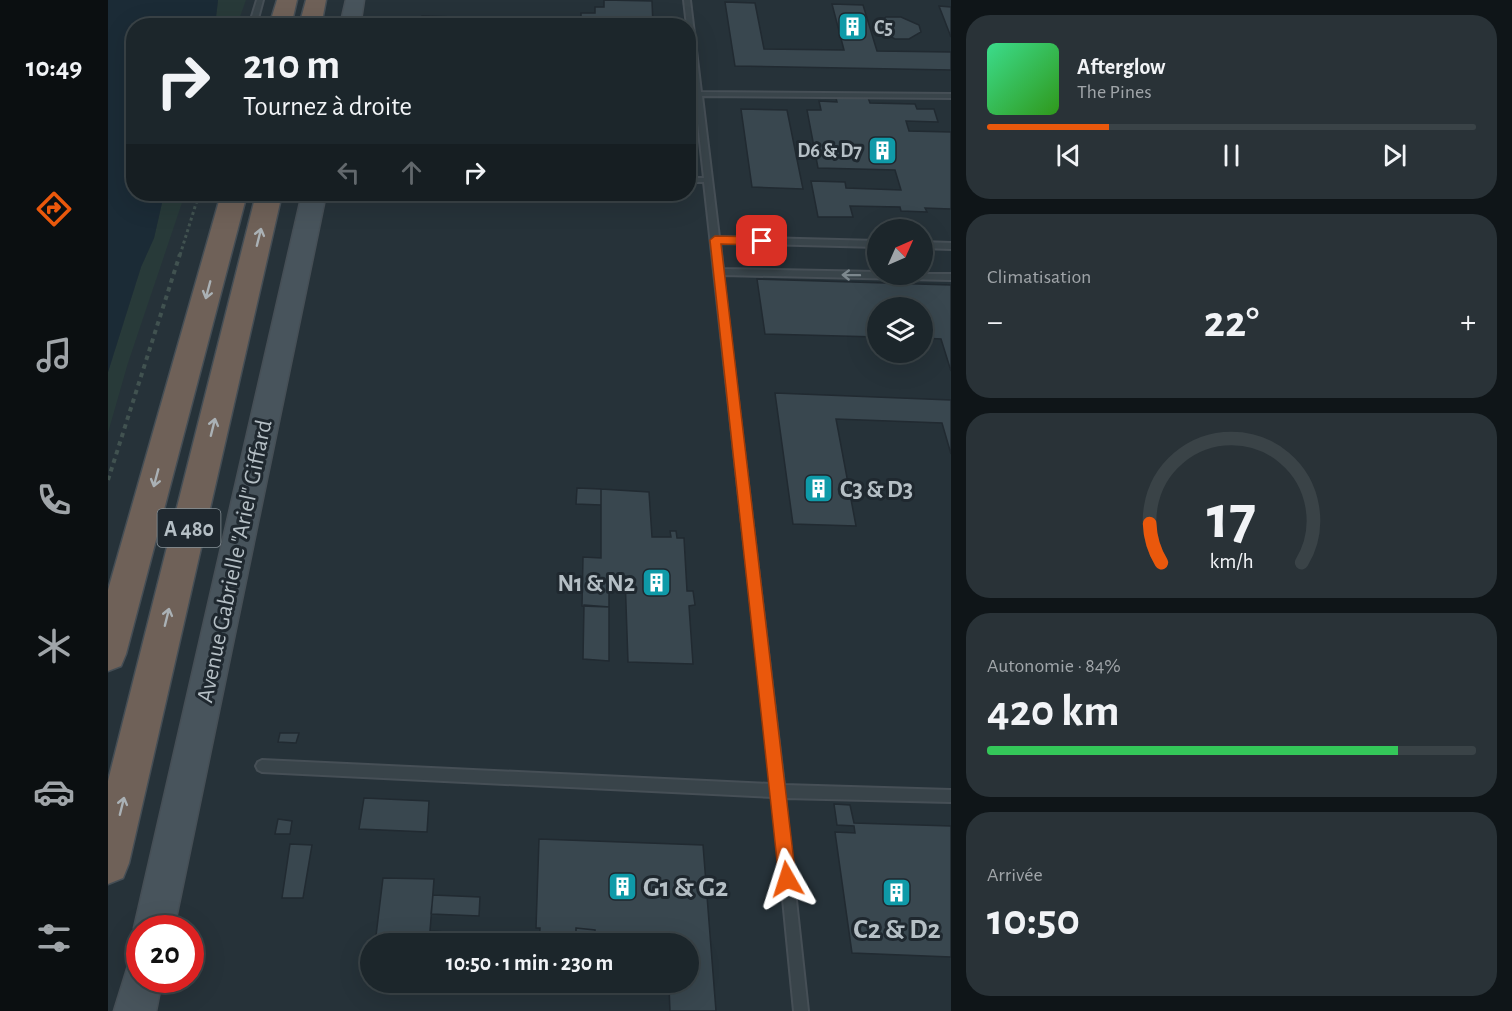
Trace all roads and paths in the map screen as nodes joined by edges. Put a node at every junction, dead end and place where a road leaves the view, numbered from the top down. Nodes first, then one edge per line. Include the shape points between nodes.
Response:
1 (260, 0) edge
2 (287, 0) edge
3 (316, 0) edge
4 (355, 0) edge
5 (687, 0) edge
6 (254, 18) edge
7 (282, 18) edge
8 (312, 18) edge
9 (352, 18) edge
10 (688, 18) edge
11 (696, 94) edge
12 (951, 96) edge
13 (696, 111) edge
14 (696, 180) edge
15 (708, 180) junction
16 (197, 201) edge
17 (232, 201) edge
18 (267, 201) edge
19 (312, 201) edge
20 (715, 240) junction
21 (867, 244) edge
22 (933, 245) edge
23 (951, 246) edge
24 (720, 272) junction
25 (951, 277) edge
26 (108, 480) edge
27 (108, 654) edge
28 (262, 766) dead end
29 (778, 791) junction
30 (951, 796) edge
31 (108, 863) edge
32 (157, 915) edge
33 (139, 993) edge
34 (135, 1011) edge
35 (801, 1011) edge

1 - 6 lane
2 - 7 highway
3 - 8 highway
4 - 9 street
5 - 10 lane
11 - 12 lane
13 - 15 lane
14 - 15 lane
15 - 20 lane
16 - 26 path
17 -> 27 highway, A 480
31 -> 18 highway, A 480
19 - 32 street, Avenue Gabrielle "Ariel" Giffard
20 - 21 lane
20 - 24 lane
22 - 23 lane
25 -> 24 lane
24 - 29 lane
28 - 29 lane
29 - 30 lane
29 - 35 lane
33 - 34 street

